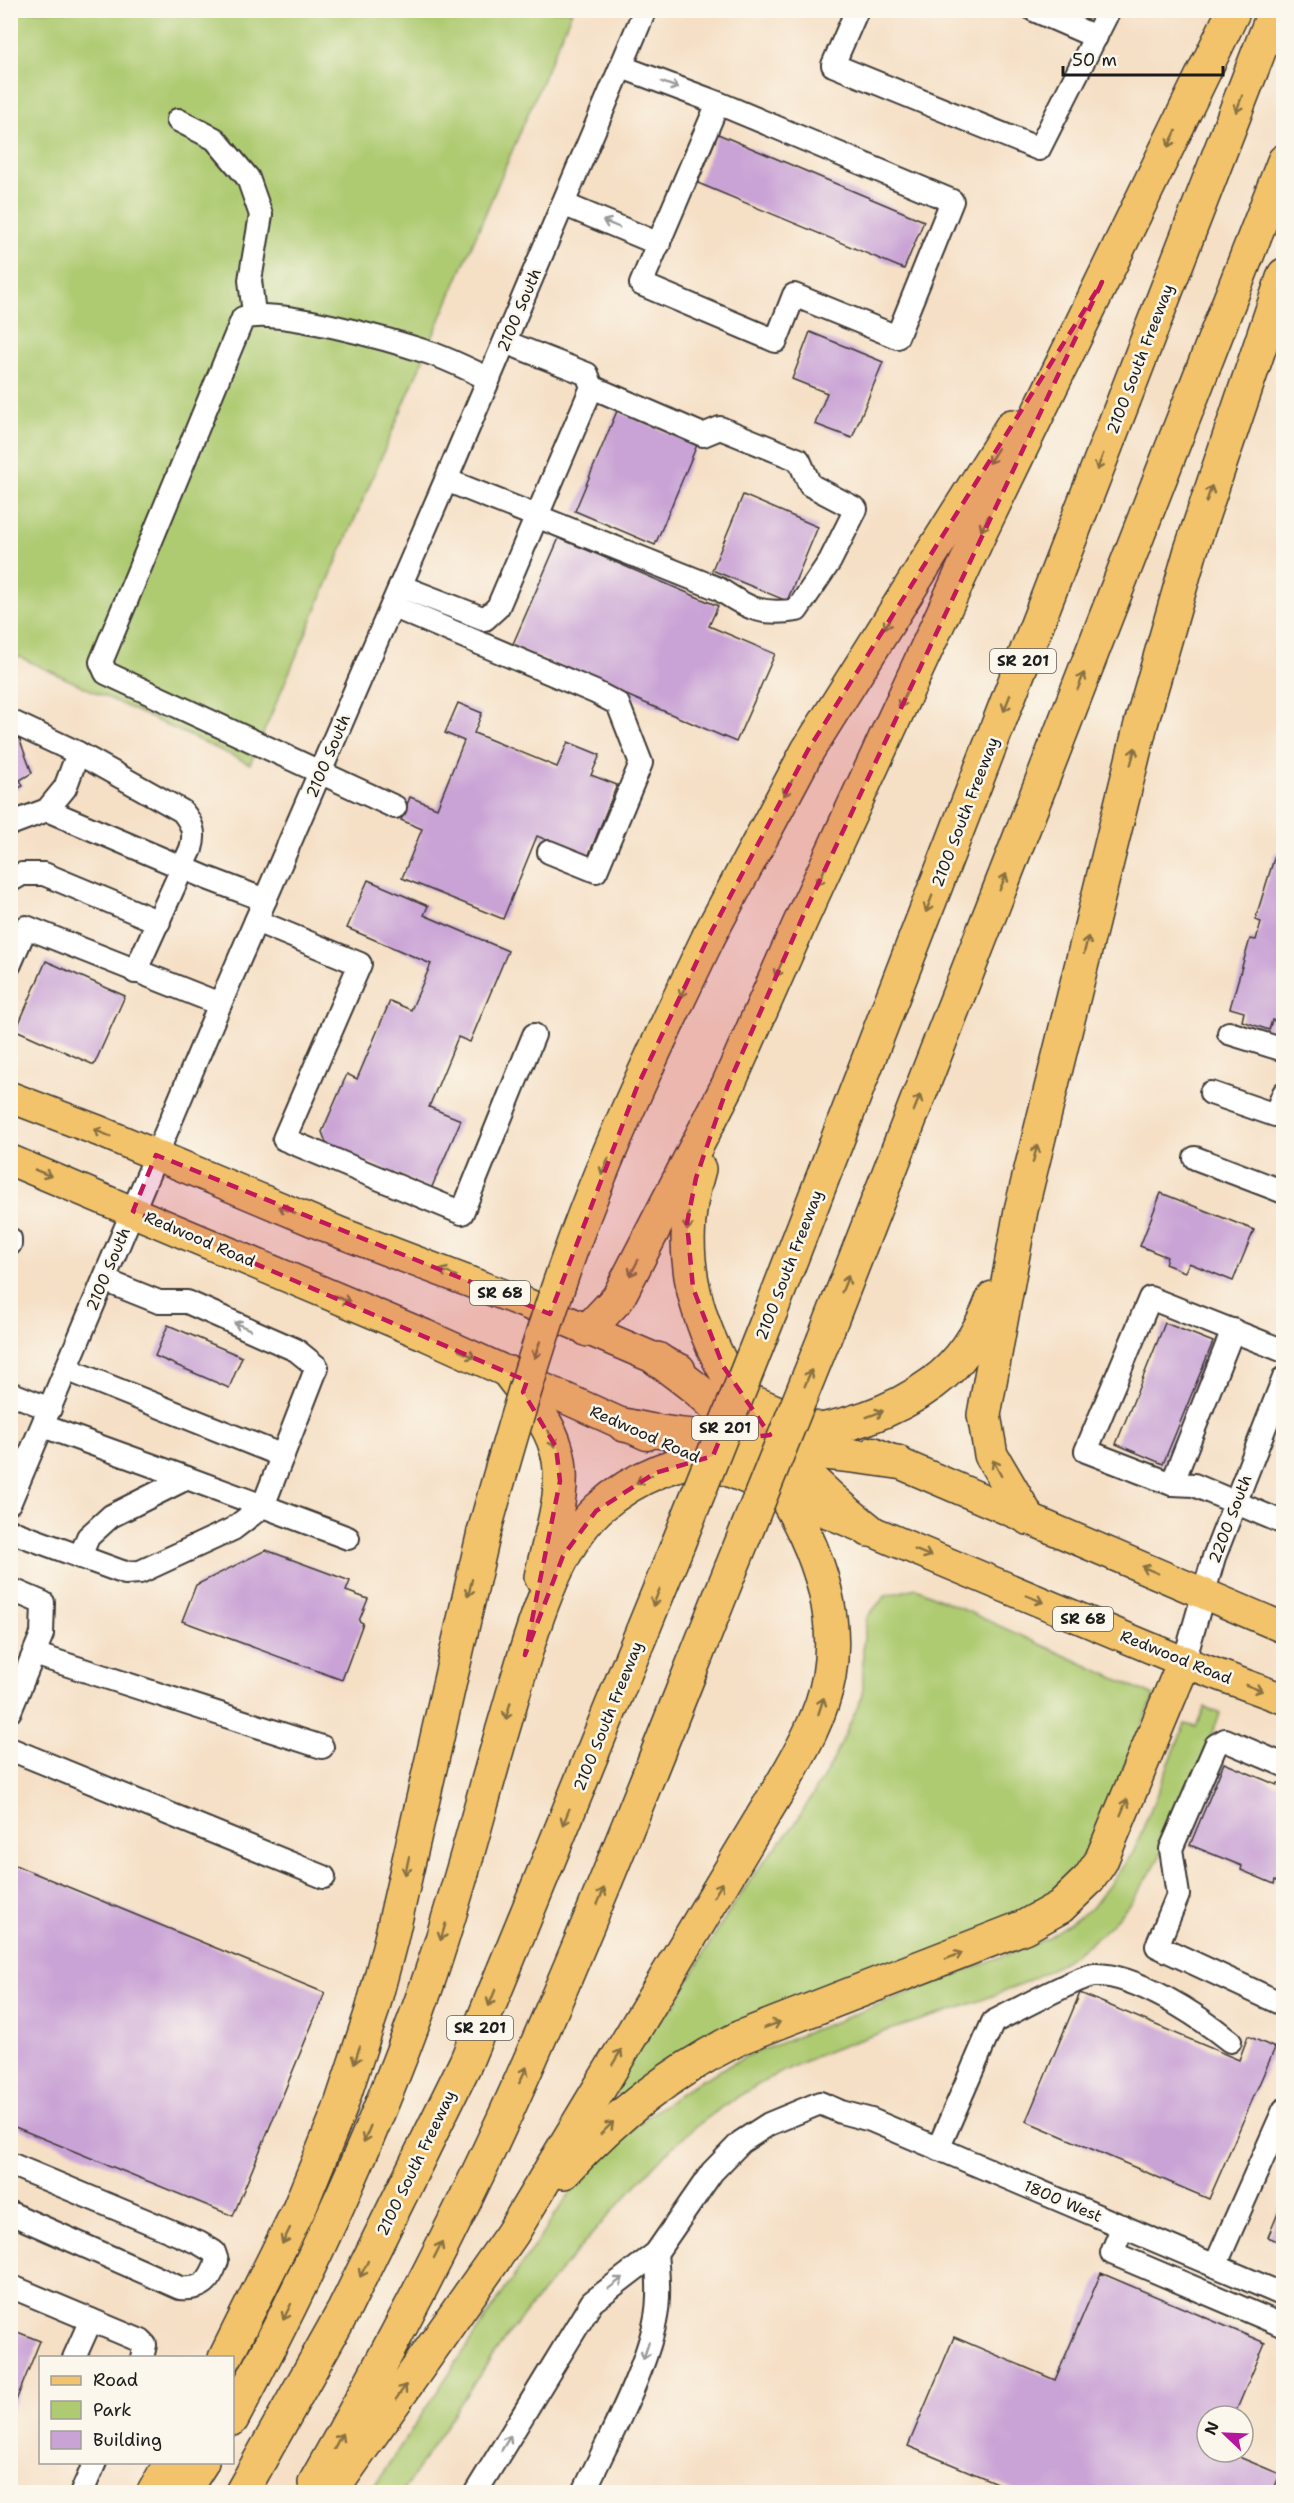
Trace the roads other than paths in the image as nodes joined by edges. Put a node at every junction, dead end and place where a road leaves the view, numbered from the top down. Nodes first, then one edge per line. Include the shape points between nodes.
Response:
1 (645, 10) edge
2 (857, 10) edge
3 (1034, 10) edge
4 (1109, 10) edge
5 (1234, 10) edge
6 (1275, 10) edge
7 (1096, 37) junction
8 (622, 67) junction
9 (718, 103) junction
10 (178, 120) dead end
11 (1284, 161) edge
12 (563, 204) junction
13 (659, 244) junction
14 (1284, 274) edge
15 (1102, 282) junction
16 (254, 314) junction
17 (505, 342) junction
18 (489, 379) junction
19 (592, 387) junction
20 (446, 480) junction
21 (537, 516) junction
22 (396, 596) junction
23 (10, 721) edge
24 (78, 753) junction
25 (320, 774) junction
26 (395, 807) dead end
27 (47, 810) junction
28 (10, 824) edge
29 (549, 852) dead end
30 (182, 868) junction
31 (10, 881) edge
32 (265, 900) junction
33 (256, 921) junction
34 (159, 922) junction
35 (18, 924) edge
36 (10, 964) edge
37 (135, 972) junction
38 (220, 1004) junction
39 (1229, 1033) dead end
40 (534, 1035) dead end
41 (1284, 1050) edge
42 (728, 1085) junction
43 (1211, 1093) dead end
44 (1284, 1093) edge
45 (10, 1097) edge
46 (1279, 1117) edge
47 (156, 1155) junction
48 (1195, 1158) dead end
49 (10, 1160) edge
50 (1284, 1192) edge
51 (1021, 1210) junction
52 (133, 1211) junction
53 (10, 1239) edge
54 (10, 1244) edge
55 (104, 1280) junction
56 (588, 1330) junction
57 (1233, 1330) junction
58 (1284, 1351) edge
59 (657, 1359) junction
60 (66, 1369) junction
61 (509, 1373) junction
62 (1284, 1378) edge
63 (10, 1393) edge
64 (738, 1394) junction
65 (46, 1417) junction
66 (1276, 1421) edge
67 (624, 1425) junction
68 (819, 1429) junction
69 (763, 1445) junction
70 (282, 1456) junction
71 (699, 1459) junction
72 (897, 1462) junction
73 (187, 1478) junction
74 (1172, 1484) junction
75 (781, 1493) junction
76 (10, 1502) edge
77 (1234, 1505) junction
78 (263, 1506) junction
79 (1028, 1518) junction
80 (1284, 1523) edge
81 (869, 1530) junction
82 (10, 1531) edge
83 (348, 1538) dead end
84 (80, 1557) junction
85 (10, 1589) edge
86 (1204, 1592) junction
87 (1284, 1628) edge
88 (34, 1654) junction
89 (525, 1655) junction
90 (1184, 1662) junction
91 (1284, 1699) edge
92 (10, 1711) edge
93 (322, 1747) dead end
94 (10, 1749) edge
95 (1284, 1765) edge
96 (324, 1877) dead end
97 (1284, 2005) edge
98 (1230, 2041) dead end
99 (1284, 2110) edge
100 (938, 2149) junction
101 (10, 2164) edge
102 (10, 2213) edge
103 (1123, 2226) junction
104 (512, 2234) junction
105 (656, 2253) junction
106 (1215, 2266) junction
107 (10, 2286) edge
108 (1284, 2295) edge
109 (91, 2319) junction
110 (1284, 2326) edge
111 (75, 2356) edge
112 (142, 2356) edge
113 (226, 2356) edge
114 (240, 2402) edge
115 (95, 2464) edge
116 (170, 2464) edge
117 (201, 2464) edge
118 (209, 2464) edge
119 (82, 2493) edge
120 (154, 2493) edge
121 (183, 2493) edge
122 (194, 2493) edge
123 (242, 2493) edge
124 (310, 2493) edge
125 (331, 2493) edge
126 (476, 2493) edge
127 (584, 2493) edge

1 - 8 street, 2100 South
2 - 7 street via 833,65 1039,148
3 - 7 street
4 - 7 street
5 -> 15 highway
6 -> 123 highway, 2100 South Freeway / SR 201, bridge via 771,1311 466,2062 344,2310
8 -> 9 street
8 - 12 street, 2100 South
9 - 13 street
9 - 13 street via 952,201 897,337 794,295 776,341 641,284
10 - 16 street via 215,139 248,178 261,215 250,280
124 -> 11 highway, SR 201, bridge via 397,2331 525,2072 602,1892 824,1338
13 -> 12 street
12 - 17 street, 2100 South
51 -> 14 highway via 1147,701 1191,550
15 -> 42 highway via 974,546
15 -> 113 highway, bridge via 807,750 709,936 637,1087 570,1252 518,1408 484,1532 372,2011 339,2111 299,2209
16 - 18 street via 335,327 412,348
16 - 25 street via 243,318 101,662 106,673
17 - 18 street, 2100 South
17 - 19 street via 587,374
18 - 20 street, 2100 South
19 - 21 street
19 - 21 street via 703,435 720,428 799,460 810,485 856,509 830,561 797,610 773,614
20 - 21 street
20 - 22 street, 2100 South
21 - 22 street via 498,607 485,619
22 - 25 street, 2100 South
22 - 29 street via 618,704 641,763 596,871
23 - 24 street
24 - 27 street via 65,788
24 - 30 street via 182,811 192,822 194,841
25 - 26 street
25 - 32 street, 2100 South
27 - 28 street
27 - 30 street
30 - 32 street
30 - 34 street
31 - 34 street via 22,874 44,874
32 - 33 street, 2100 South
33 - 38 street, 2100 South
33 - 40 street via 360,964 284,1139 462,1213
34 - 37 street
35 - 36 street
35 - 37 street
37 - 38 street
38 - 47 street, 2100 South
39 - 41 street
42 -> 56 highway via 618,1298
42 -> 64 highway via 696,1178 687,1223 687,1246 699,1308
43 - 46 street
44 - 46 street
47 -> 45 main road, SR 68
47 - 52 street, 2100 South
56 -> 47 main road, SR 68
48 - 50 street
49 -> 52 main road, Redwood Road / SR 68
68 -> 51 highway via 889,1409 934,1383 952,1367 982,1325
79 -> 51 highway via 995,1464 987,1443 984,1415
52 - 55 street, 2100 South
52 -> 61 main road, Redwood Road / SR 68
53 - 54 street
55 - 60 street, 2100 South
70 -> 55 street via 317,1367 296,1350 187,1302 159,1302
56 - 59 main road, SR 68
57 - 58 street
57 - 74 street
57 - 74 street via 1150,1298 1086,1451
59 - 64 main road, SR 68
59 - 69 highway
60 - 65 street, 2100 South
60 - 70 street
61 - 67 main road, Redwood Road / SR 68
61 -> 89 highway via 549,1431 560,1463 556,1504
62 - 66 street, 2200 South
63 - 65 street
64 - 68 main road, SR 68
64 - 69 highway
65 - 73 street
65 - 76 street, 2100 South
66 - 77 street, 2200 South
67 - 69 highway
67 - 71 main road, Redwood Road / SR 68
68 - 69 highway
68 - 72 main road, SR 68
69 - 71 highway
69 - 72 highway
69 - 75 highway
69 - 81 highway
70 - 78 street
71 - 75 main road, Redwood Road / SR 68
71 -> 89 highway via 662,1470 628,1487 585,1522 563,1556
72 - 79 main road, SR 68
73 - 78 street
73 - 84 street via 111,1516 87,1537
74 - 77 street via 1194,1485
75 - 81 main road, Redwood Road / SR 68
104 -> 75 highway via 782,1784 818,1716 831,1654 830,1620 812,1552
77 - 80 street
77 - 86 street, 2200 South
78 - 83 street
78 - 84 street via 233,1528 140,1572 125,1573
86 -> 79 main road, SR 68
81 -> 90 main road, Redwood Road / SR 68
82 - 84 street
85 - 88 street via 43,1603 42,1634
86 - 87 main road, SR 68
86 - 90 street, 2200 South
88 - 92 street
88 - 93 street
89 -> 114 highway via 443,1934 406,2041 332,2216
90 -> 91 main road, Redwood Road / SR 68
104 -> 90 highway via 583,2152 630,2107 711,2052 957,1955 1060,1907 1089,1879 1101,1861
94 - 96 street
95 - 97 street via 1225,1740 1216,1745 1171,1849 1178,1895 1157,1946
98 - 100 street via 1206,2022 1126,1978 1092,1975 993,2022
99 - 106 street
100 - 103 street, 1800 West
100 - 105 street, 1800 West via 820,2103 769,2124 741,2142 712,2172
101 - 102 street via 199,2242 214,2252 217,2261 204,2285 180,2288
103 - 106 street, 1800 West
103 - 110 street via 1112,2253
125 -> 104 highway
126 -> 105 street, 1800 West via 592,2302
105 -> 127 street via 656,2321 642,2363
106 - 108 street, 1800 West
107 - 109 street
109 - 111 street
109 - 112 street via 141,2341 145,2345
115 - 119 street
116 - 120 highway
117 - 121 highway
118 - 122 highway

